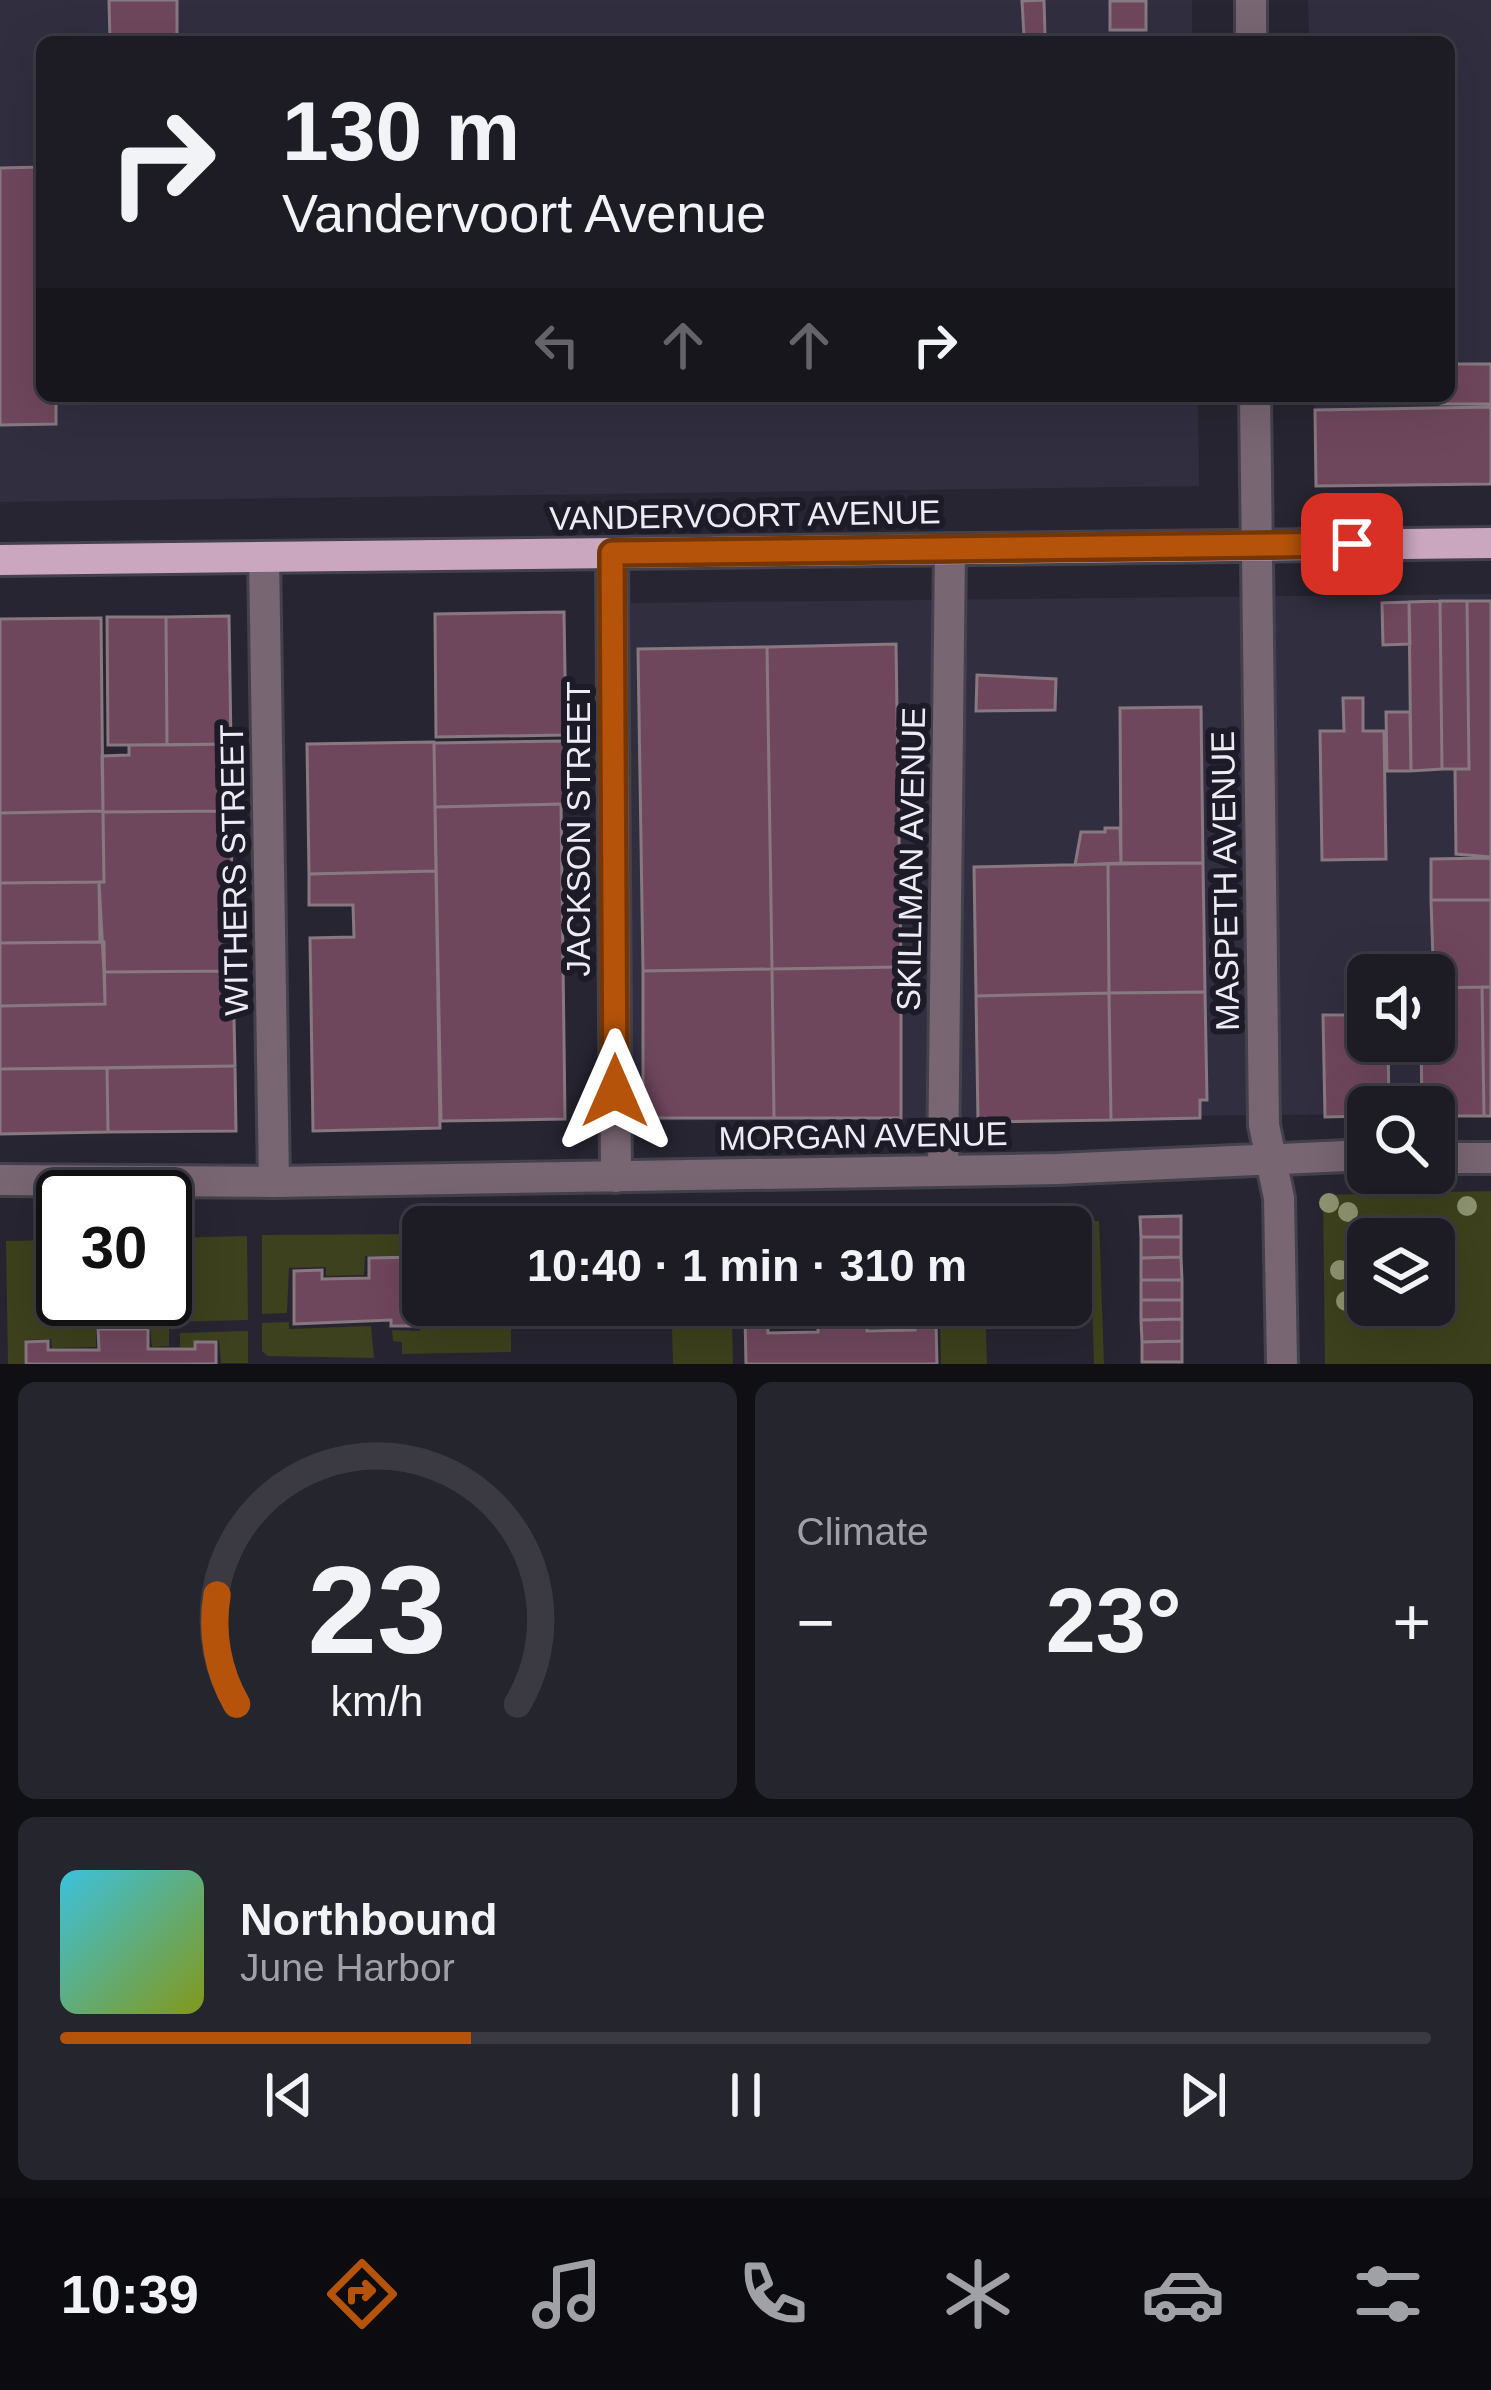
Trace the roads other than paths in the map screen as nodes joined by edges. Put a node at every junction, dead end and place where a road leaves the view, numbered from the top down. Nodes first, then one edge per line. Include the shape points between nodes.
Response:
1 (1251, 0) edge
2 (1251, 36) edge
3 (1256, 402) edge
4 (1491, 543) edge
5 (1257, 545) junction
6 (950, 549) junction
7 (612, 553) junction
8 (264, 557) junction
9 (0, 560) edge
10 (1347, 1155) edge
11 (1270, 1158) junction
12 (1455, 1158) edge
13 (1491, 1158) edge
14 (943, 1170) junction
15 (616, 1177) junction
16 (0, 1180) edge
17 (274, 1182) junction
18 (1282, 1364) edge

1 - 2 street
3 - 5 street, MASPETH AVENUE
4 - 5 main road, VANDERVOORT AVENUE
5 - 6 main road, VANDERVOORT AVENUE
5 - 11 street, MASPETH AVENUE
6 - 7 main road, VANDERVOORT AVENUE
6 - 14 street, SKILLMAN AVENUE
7 - 8 main road, VANDERVOORT AVENUE
7 - 15 street, JACKSON STREET
8 - 9 main road, VANDERVOORT AVENUE
8 - 17 street, WITHERS STREET
10 - 11 street, MORGAN AVENUE
11 - 14 street, MORGAN AVENUE
11 - 18 street, MASPETH AVENUE via 1279,1198
12 - 13 street
14 - 15 street, MORGAN AVENUE
15 - 17 street, MORGAN AVENUE
16 - 17 street, MORGAN AVENUE

